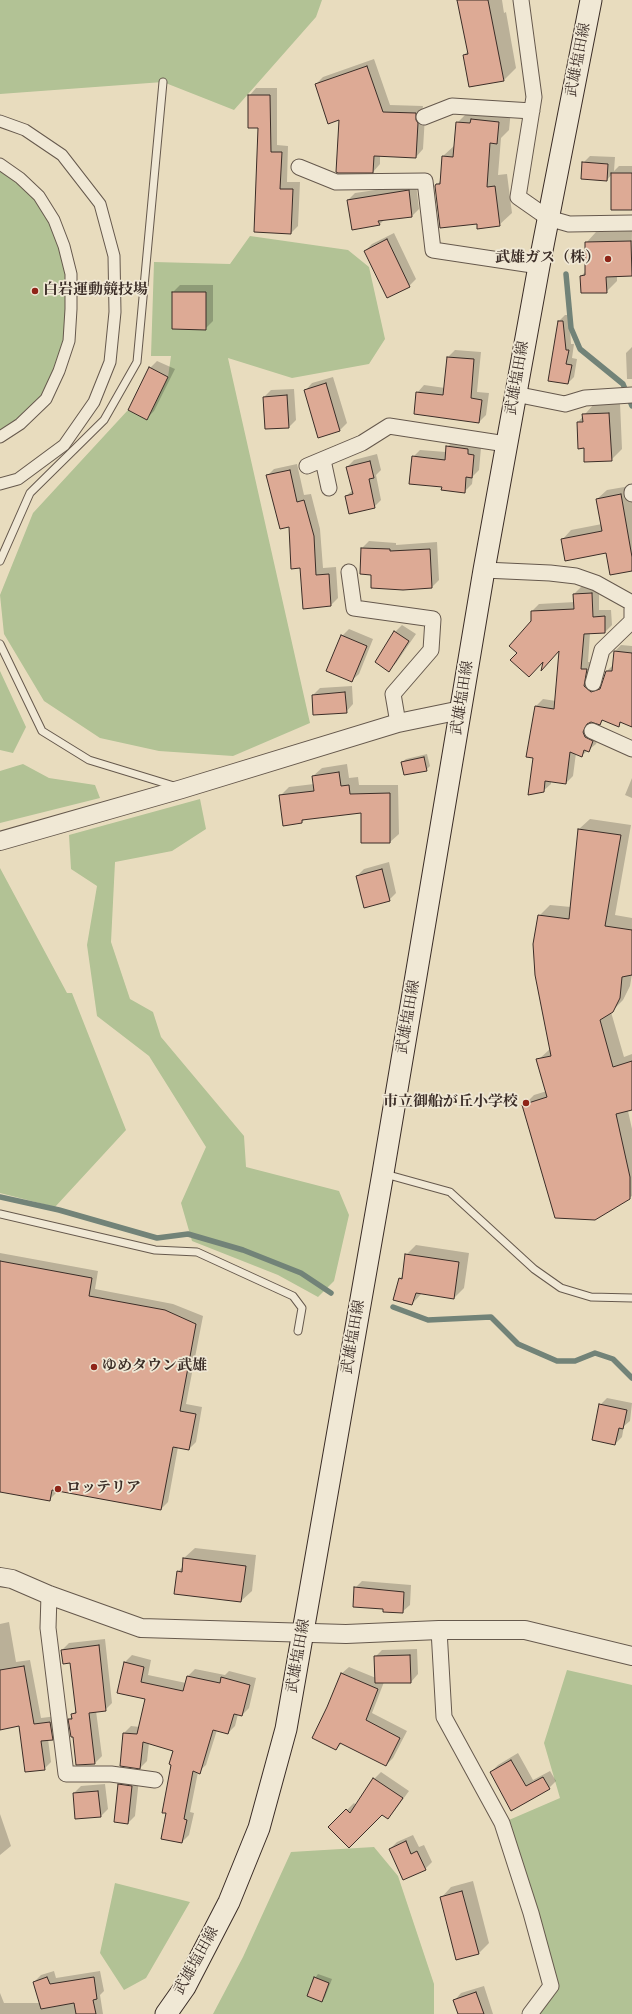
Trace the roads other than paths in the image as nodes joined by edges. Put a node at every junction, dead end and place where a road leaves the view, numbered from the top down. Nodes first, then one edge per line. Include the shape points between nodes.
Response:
1 (521, 0) edge
2 (591, 0) edge
3 (163, 82) dead end
4 (532, 111) junction
5 (424, 117) dead end
6 (0, 121) edge
7 (0, 164) edge
8 (299, 167) dead end
9 (548, 218) junction
10 (632, 223) edge
11 (539, 266) junction
12 (515, 394) junction
13 (627, 395) edge
14 (0, 437) edge
15 (506, 444) junction
16 (323, 460) junction
17 (307, 466) dead end
18 (0, 484) edge
19 (328, 488) dead end
20 (0, 560) edge
21 (484, 570) junction
22 (349, 572) dead end
23 (632, 603) edge
24 (632, 609) edge
25 (0, 644) edge
26 (593, 683) dead end
27 (461, 710) junction
28 (398, 723) junction
29 (592, 732) dead end
30 (632, 749) edge
31 (182, 789) junction
32 (0, 841) edge
33 (383, 1174) junction
34 (0, 1214) edge
35 (632, 1298) edge
36 (298, 1331) dead end
37 (0, 1577) edge
38 (49, 1595) junction
39 (439, 1630) junction
40 (302, 1632) junction
41 (632, 1656) edge
42 (154, 1780) dead end
43 (166, 2014) edge
44 (530, 2014) edge

1 - 4 street via 534,97
2 - 9 main road, 武雄塩田線
3 - 20 lane via 137,362 104,420 30,493
4 - 5 street via 452,106
4 - 9 street via 518,197
6 - 18 street via 25,130 62,155 100,204 114,256 115,312 110,362 94,402 64,445 18,479
7 - 14 street via 20,178 38,196 54,220 71,274 71,309 69,341 46,398 20,424
8 - 11 street via 336,182 425,181 433,250
9 - 10 street via 569,224
9 - 11 main road, 武雄塩田線
11 - 12 main road, 武雄塩田線
12 - 13 street via 565,404 585,398
12 - 15 main road, 武雄塩田線
15 - 16 street via 389,426 362,443
15 - 21 main road, 武雄塩田線
16 - 17 street
16 - 19 street
21 - 23 street via 576,576 596,583
21 - 27 main road, 武雄塩田線
22 - 28 street via 354,608 433,619 431,650 393,694
24 - 26 street via 632,621 602,650
25 - 31 lane via 42,731 89,760
27 - 28 street
27 - 33 main road, 武雄塩田線
28 - 31 street
29 - 30 street
31 - 32 street
33 - 35 lane via 450,1192 534,1269 561,1288 591,1297
33 - 40 main road, 武雄塩田線
34 - 36 lane via 155,1250 197,1252 293,1296 302,1308
37 - 38 street via 12,1579
38 - 40 street via 141,1628
38 - 42 street via 48,1628 66,1774 111,1774
39 - 40 street via 346,1634
39 - 41 street via 525,1630
39 - 44 street via 444,1717 502,1823 551,1986
40 - 43 main road, 武雄塩田線 via 286,1729 259,1828 229,1902 185,1987

